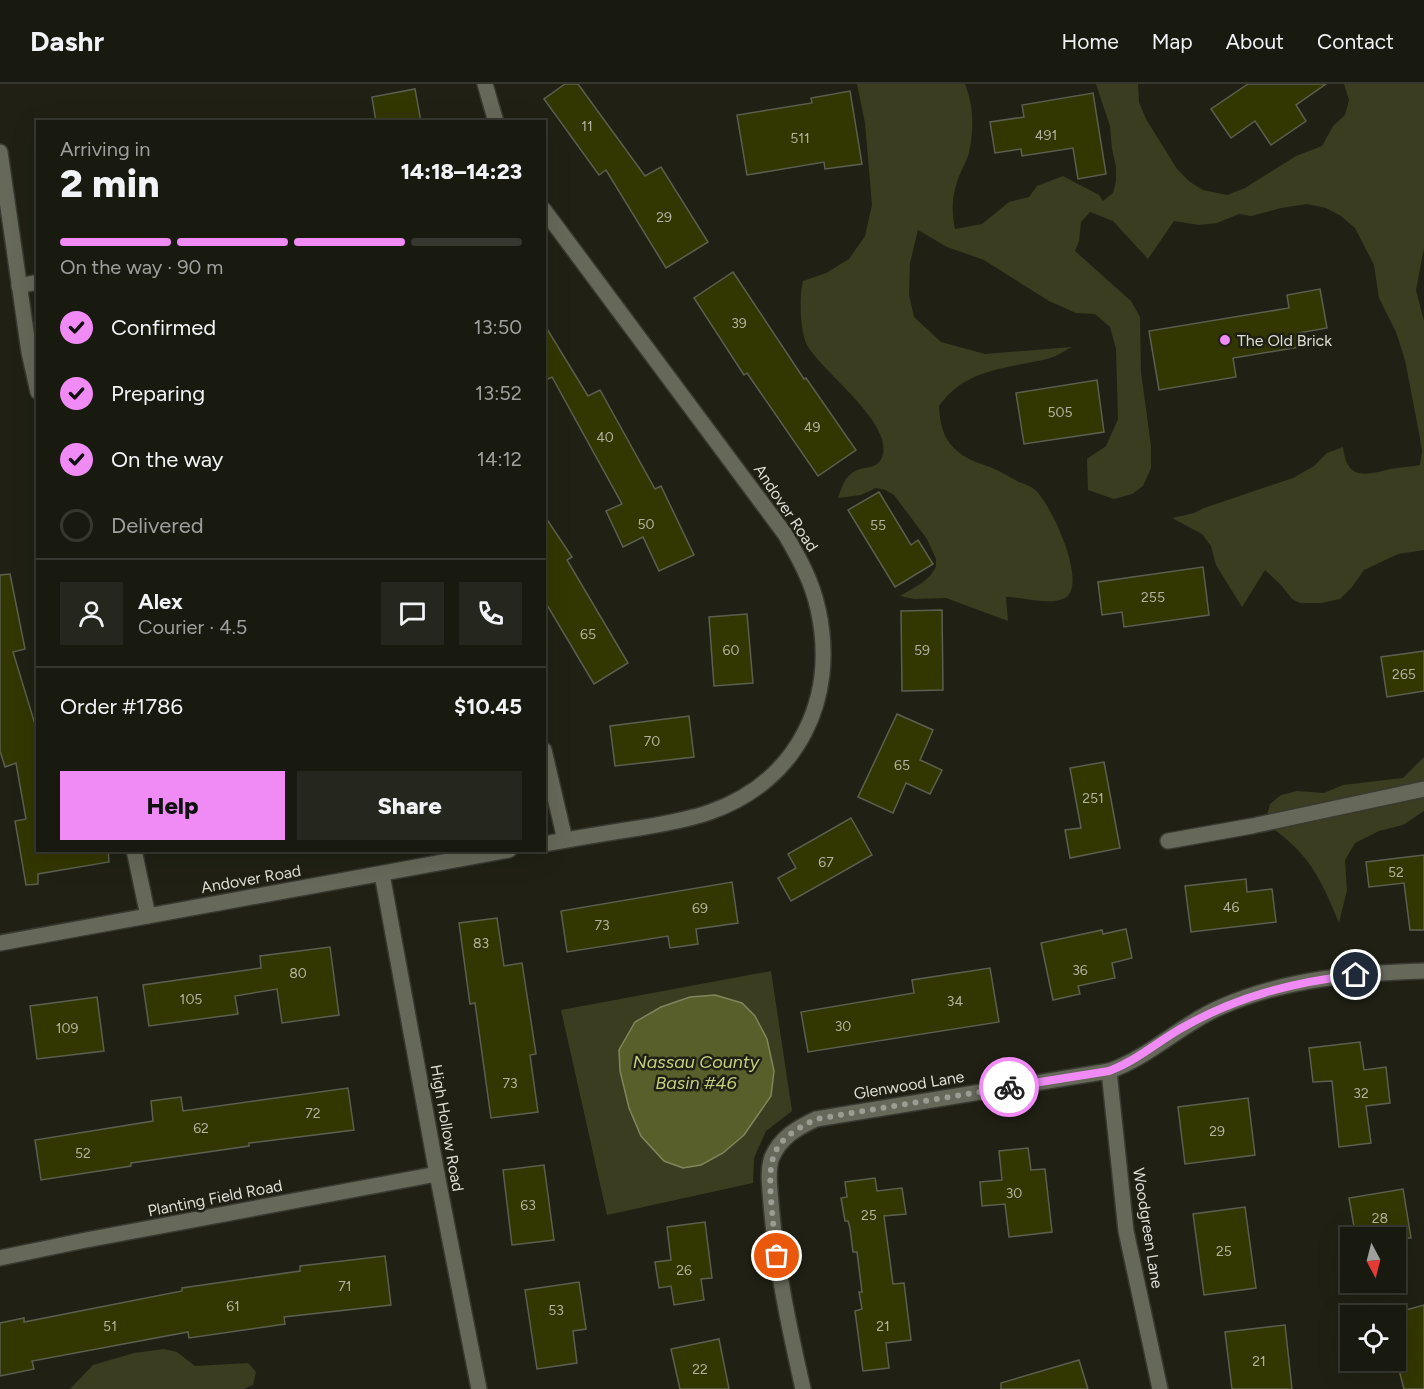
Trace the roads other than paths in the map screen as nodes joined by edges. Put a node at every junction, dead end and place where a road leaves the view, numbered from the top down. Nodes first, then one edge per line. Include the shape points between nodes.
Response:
1 (484, 84) edge
2 (495, 120) edge
3 (0, 152) edge
4 (546, 213) edge
5 (36, 282) edge
6 (20, 286) junction
7 (36, 383) edge
8 (546, 759) edge
9 (1424, 789) edge
10 (565, 840) junction
11 (1167, 841) dead end
12 (546, 844) edge
13 (134, 852) edge
14 (498, 852) edge
15 (382, 874) junction
16 (148, 916) junction
17 (0, 943) edge
18 (1424, 972) edge
19 (1109, 1071) junction
20 (437, 1174) junction
21 (0, 1258) edge
22 (479, 1389) edge
23 (803, 1389) edge
24 (1160, 1389) edge

1 - 2 street
3 - 6 street
4 - 10 street, Andover Road via 785,534 807,573 818,609 824,655 820,695 798,746 773,776 744,797 682,820
5 - 6 street
6 - 7 street
8 - 10 street
9 - 11 street
10 - 12 street, Andover Road
13 - 16 street
14 - 15 street, Andover Road
15 - 16 street, Andover Road
15 - 20 street, High Hollow Road
16 - 17 street, Andover Road
18 - 19 street, Glenwood Lane via 1319,979 1259,993 1220,1007
19 - 23 street, Glenwood Lane via 816,1119 793,1130 783,1140 772,1158 769,1174 788,1324
19 - 24 street, Woodgreen Lane via 1126,1231
20 - 21 street, Planting Field Road
20 - 22 street, High Hollow Road

